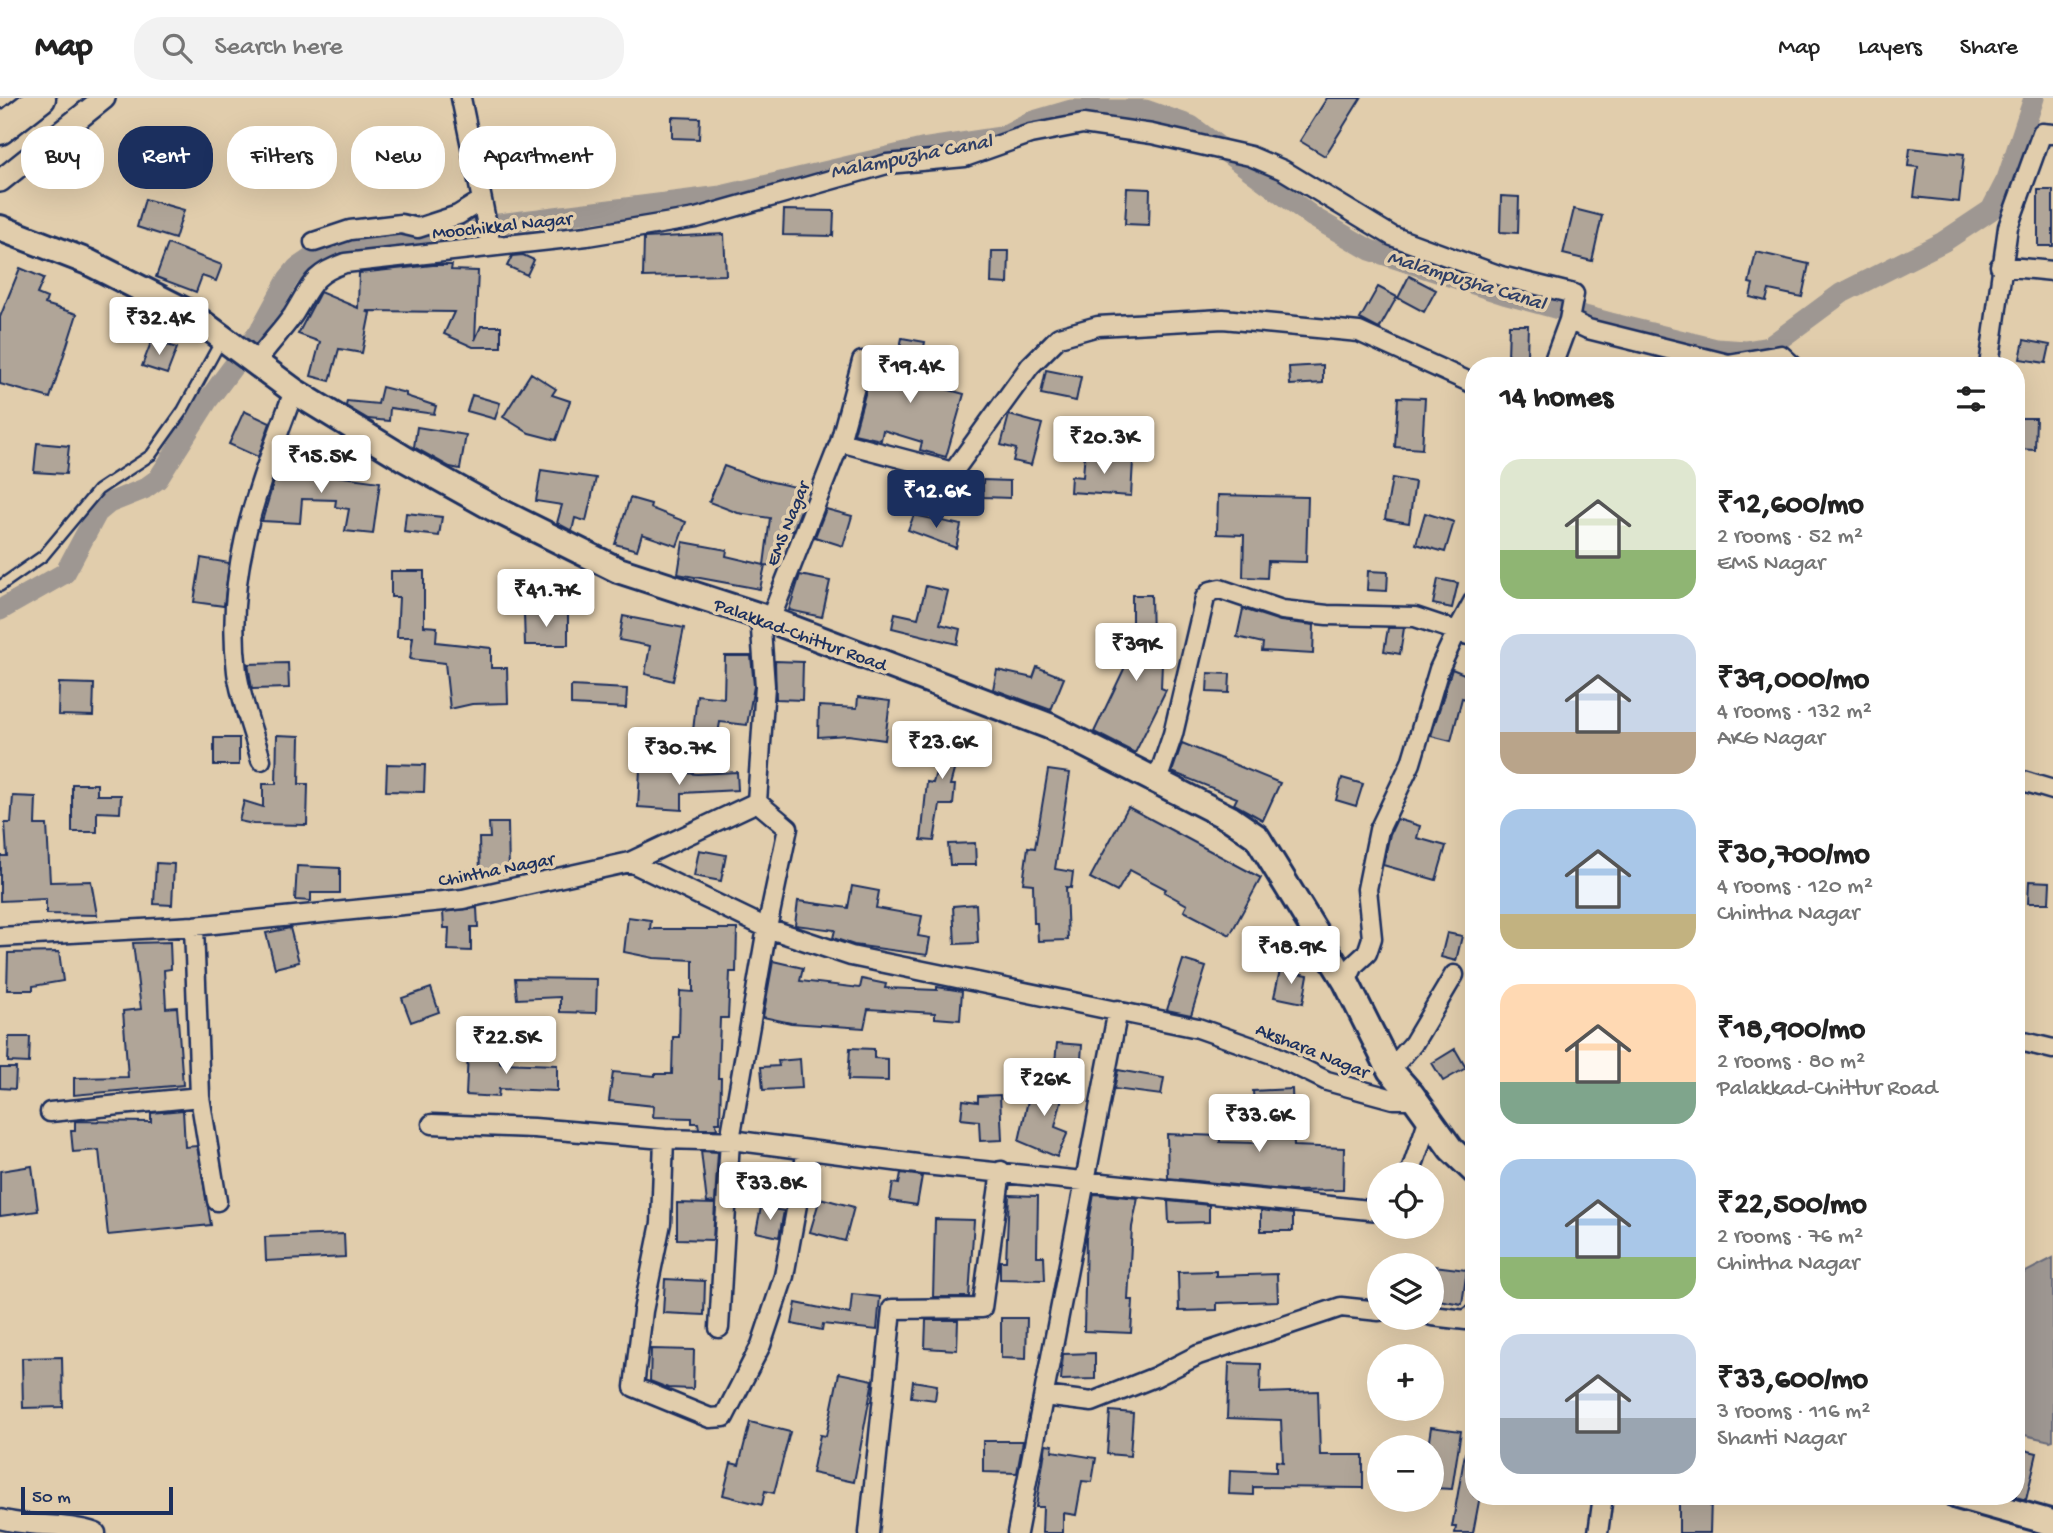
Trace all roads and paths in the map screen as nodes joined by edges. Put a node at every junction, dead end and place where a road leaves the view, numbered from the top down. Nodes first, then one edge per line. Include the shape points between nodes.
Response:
1 (41, 98) edge
2 (104, 98) edge
3 (461, 98) edge
4 (0, 130) edge
5 (2053, 134) edge
6 (0, 181) edge
7 (482, 200) junction
8 (0, 228) edge
9 (314, 242) dead end
10 (491, 247) junction
11 (2000, 266) junction
12 (2053, 271) edge
13 (1569, 320) junction
14 (223, 339) junction
15 (1555, 357) edge
16 (1700, 357) edge
17 (1990, 357) edge
18 (862, 361) dead end
19 (255, 362) junction
20 (1465, 380) edge
21 (294, 391) junction
22 (840, 442) junction
23 (0, 586) edge
24 (765, 618) junction
25 (1465, 634) edge
26 (261, 760) dead end
27 (1157, 781) junction
28 (2025, 782) edge
29 (2053, 790) edge
30 (757, 802) junction
31 (630, 862) junction
32 (194, 926) junction
33 (767, 928) junction
34 (0, 937) edge
35 (1454, 975) dead end
36 (1346, 982) junction
37 (1118, 1010) junction
38 (2025, 1042) edge
39 (2053, 1049) edge
40 (1390, 1070) junction
41 (201, 1097) junction
42 (1422, 1108) junction
43 (50, 1112) dead end
44 (432, 1124) dead end
45 (664, 1139) junction
46 (730, 1140) junction
47 (807, 1150) junction
48 (1412, 1162) edge
49 (1465, 1162) edge
50 (1001, 1171) junction
51 (1087, 1180) junction
52 (217, 1200) dead end
53 (1367, 1210) edge
54 (1367, 1310) edge
55 (1444, 1317) edge
56 (1465, 1320) edge
57 (719, 1328) dead end
58 (1044, 1396) junction
59 (1603, 1505) edge
60 (1989, 1505) edge
61 (0, 1519) edge
62 (2053, 1523) edge
63 (96, 1533) edge
64 (869, 1533) edge
65 (1017, 1533) edge
66 (1598, 1533) edge

1 - 4 highway
2 - 6 street
3 - 7 street
5 - 11 street via 2042,133 2009,220
7 - 9 street via 458,215 418,228 401,224 350,230
7 - 10 street
8 - 14 main road, Palakkad-Chittur Road via 88,262 189,313
10 - 13 street, Moochikkal Nagar via 696,218 887,164 965,157 1030,134 1083,124 1250,156 1283,170 1392,236 1501,276 1574,294
10 - 19 street, Moochikkal Nagar via 345,263 323,271
11 - 12 street
11 - 17 street
13 - 15 street
13 - 16 street
14 - 19 main road, Palakkad-Chittur Road
14 - 23 lane via 151,455 98,490 43,556
18 - 22 street, EMS Nagar
19 - 21 main road, Palakkad-Chittur Road
20 - 22 street via 1359,332 1223,319 1098,327 1059,337 1030,366 953,472
21 - 24 main road, Palakkad-Chittur Road via 493,508 618,570
21 - 26 street via 250,512 233,609 237,674
22 - 24 street, EMS Nagar
24 - 27 main road, Palakkad-Chittur Road via 1049,726
24 - 30 street
25 - 27 street via 1415,617 1282,610 1220,589 1211,591 1205,598 1176,724
25 - 36 street via 1439,669 1410,762 1379,830 1367,889 1373,938
27 - 36 main road, Palakkad-Chittur Road via 1257,837
28 - 29 street
30 - 31 street, Chintha Nagar
30 - 33 street via 789,828
31 - 32 street, Chintha Nagar via 463,899
31 - 33 street, Akshara Nagar
32 - 34 street, Chintha Nagar
32 - 41 street
33 - 37 street, Akshara Nagar via 851,956
33 - 46 street
35 - 40 street via 1413,1044
36 - 40 main road, Palakkad-Chittur Road
37 - 42 street, Akshara Nagar via 1198,1028 1272,1054 1327,1082
37 - 51 street
38 - 39 street
40 - 42 main road, Palakkad-Chittur Road
41 - 43 street
41 - 52 street
42 - 48 street
42 - 49 main road, Palakkad-Chittur Road
44 - 45 street
45 - 46 street
45 - 47 street via 661,1223 634,1387 710,1418 724,1417 761,1345 785,1276
46 - 47 street
46 - 57 street
47 - 50 street
50 - 51 street
50 - 64 street via 982,1308 892,1309
51 - 53 street
51 - 58 street
54 - 58 street via 1341,1307 1198,1356 1092,1402
55 - 56 street
58 - 65 street
59 - 66 street
60 - 62 main road
61 - 63 street

